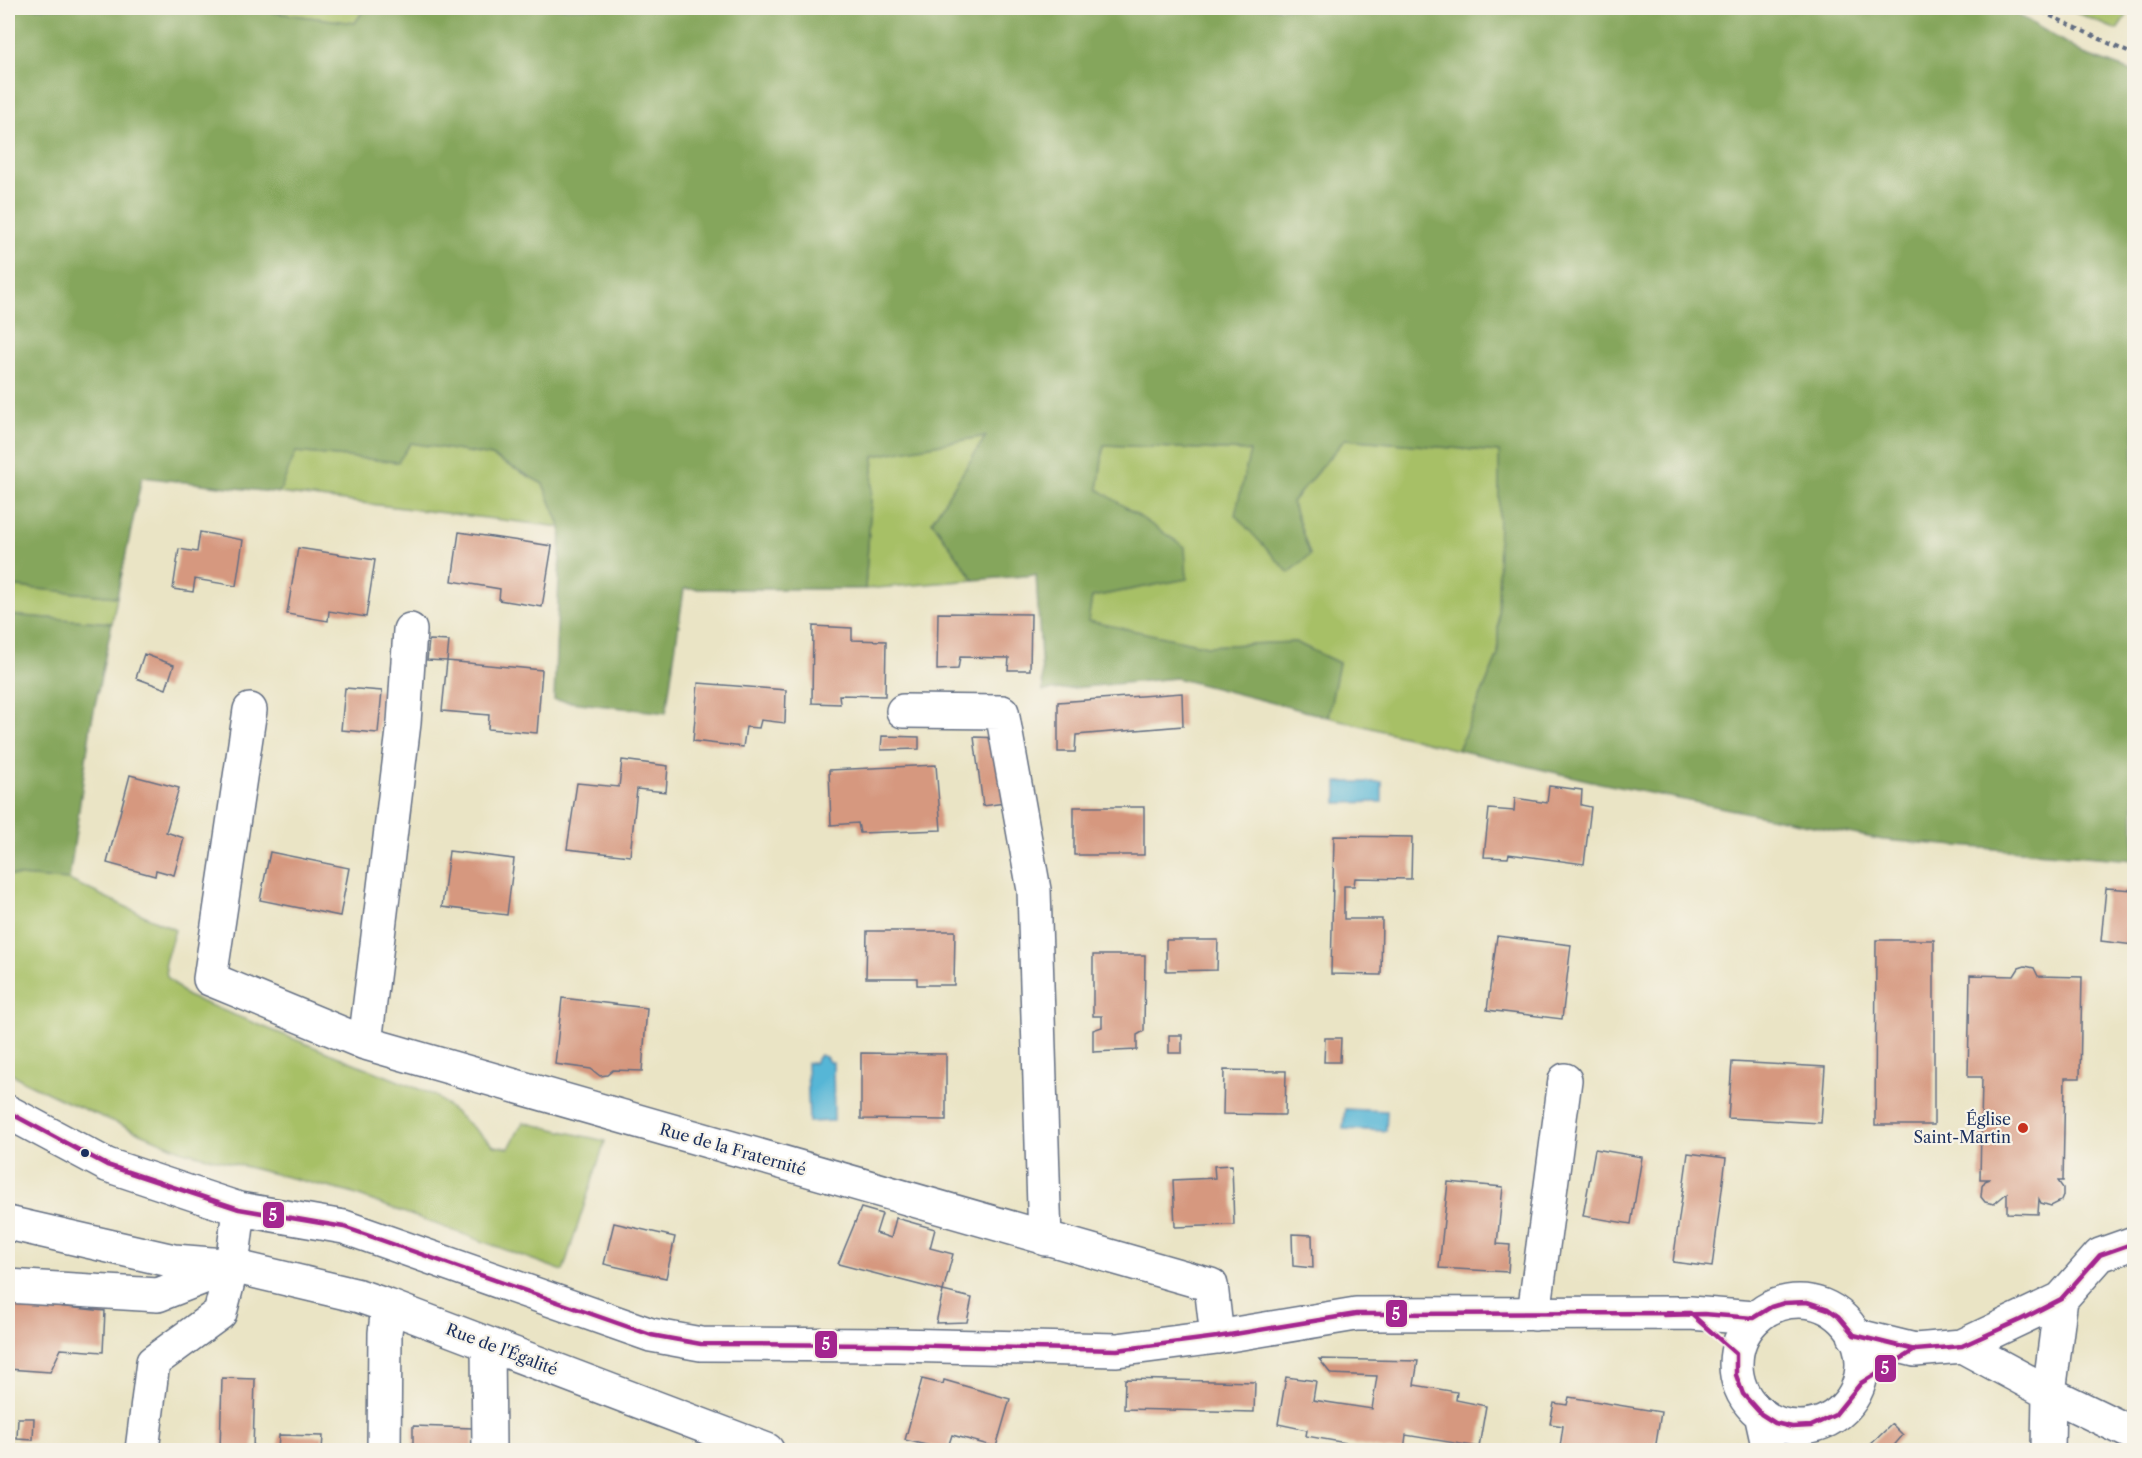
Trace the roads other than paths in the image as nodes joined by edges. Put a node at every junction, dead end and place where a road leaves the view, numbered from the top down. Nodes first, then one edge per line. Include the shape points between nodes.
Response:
1 (410, 630) dead end
2 (250, 710) dead end
3 (903, 711) dead end
4 (365, 1043) junction
5 (1565, 1080) dead end
6 (8, 1112) edge
7 (239, 1209) junction
8 (8, 1223) edge
9 (1045, 1239) junction
10 (2134, 1243) edge
11 (232, 1266) junction
12 (8, 1286) edge
13 (2061, 1299) junction
14 (388, 1305) junction
15 (1690, 1313) junction
16 (1534, 1314) junction
17 (1755, 1318) junction
18 (1854, 1335) junction
19 (1217, 1337) junction
20 (488, 1344) junction
21 (1962, 1346) junction
22 (1914, 1350) junction
23 (1736, 1354) junction
24 (1861, 1383) junction
25 (2049, 1394) junction
26 (1761, 1414) junction
27 (2134, 1434) edge
28 (1804, 1438) edge
29 (142, 1450) edge
30 (384, 1450) edge
31 (489, 1450) edge
32 (767, 1450) edge
33 (1769, 1450) edge
34 (2048, 1450) edge

1 - 4 street via 404,723
2 - 4 street, Rue de la Fraternité via 210,979
3 - 9 street via 1002,712 1034,890
4 - 9 street, Rue de la Fraternité
5 - 16 street
6 - 7 street via 107,1165
7 - 11 street
7 - 19 street via 344,1227 651,1335 701,1344 1117,1350
8 - 11 street, Rue de l'Égalité via 174,1261
9 - 19 street, Rue de la Fraternité via 1211,1285
10 - 13 street via 2100,1255
11 - 12 street via 158,1295
11 - 14 street, Rue de l'Égalité
11 - 29 street via 220,1313 153,1362
13 - 21 street
13 - 25 street
14 - 20 street, Rue de l'Égalité
14 - 30 street
15 - 16 street
15 - 17 street
15 - 23 street
16 - 19 street via 1356,1314
17 - 18 street via 1777,1305 1801,1301 1832,1311
17 - 23 street via 1743,1334
18 - 22 street
18 - 24 street via 1863,1366
20 - 31 street
20 - 32 street, Rue de l'Égalité
21 - 22 street
21 - 25 street
22 - 24 street
23 - 26 street via 1736,1375 1743,1394
24 - 28 street via 1835,1415
25 - 27 street
25 - 34 street
26 - 28 street via 1792,1427
26 - 33 street

